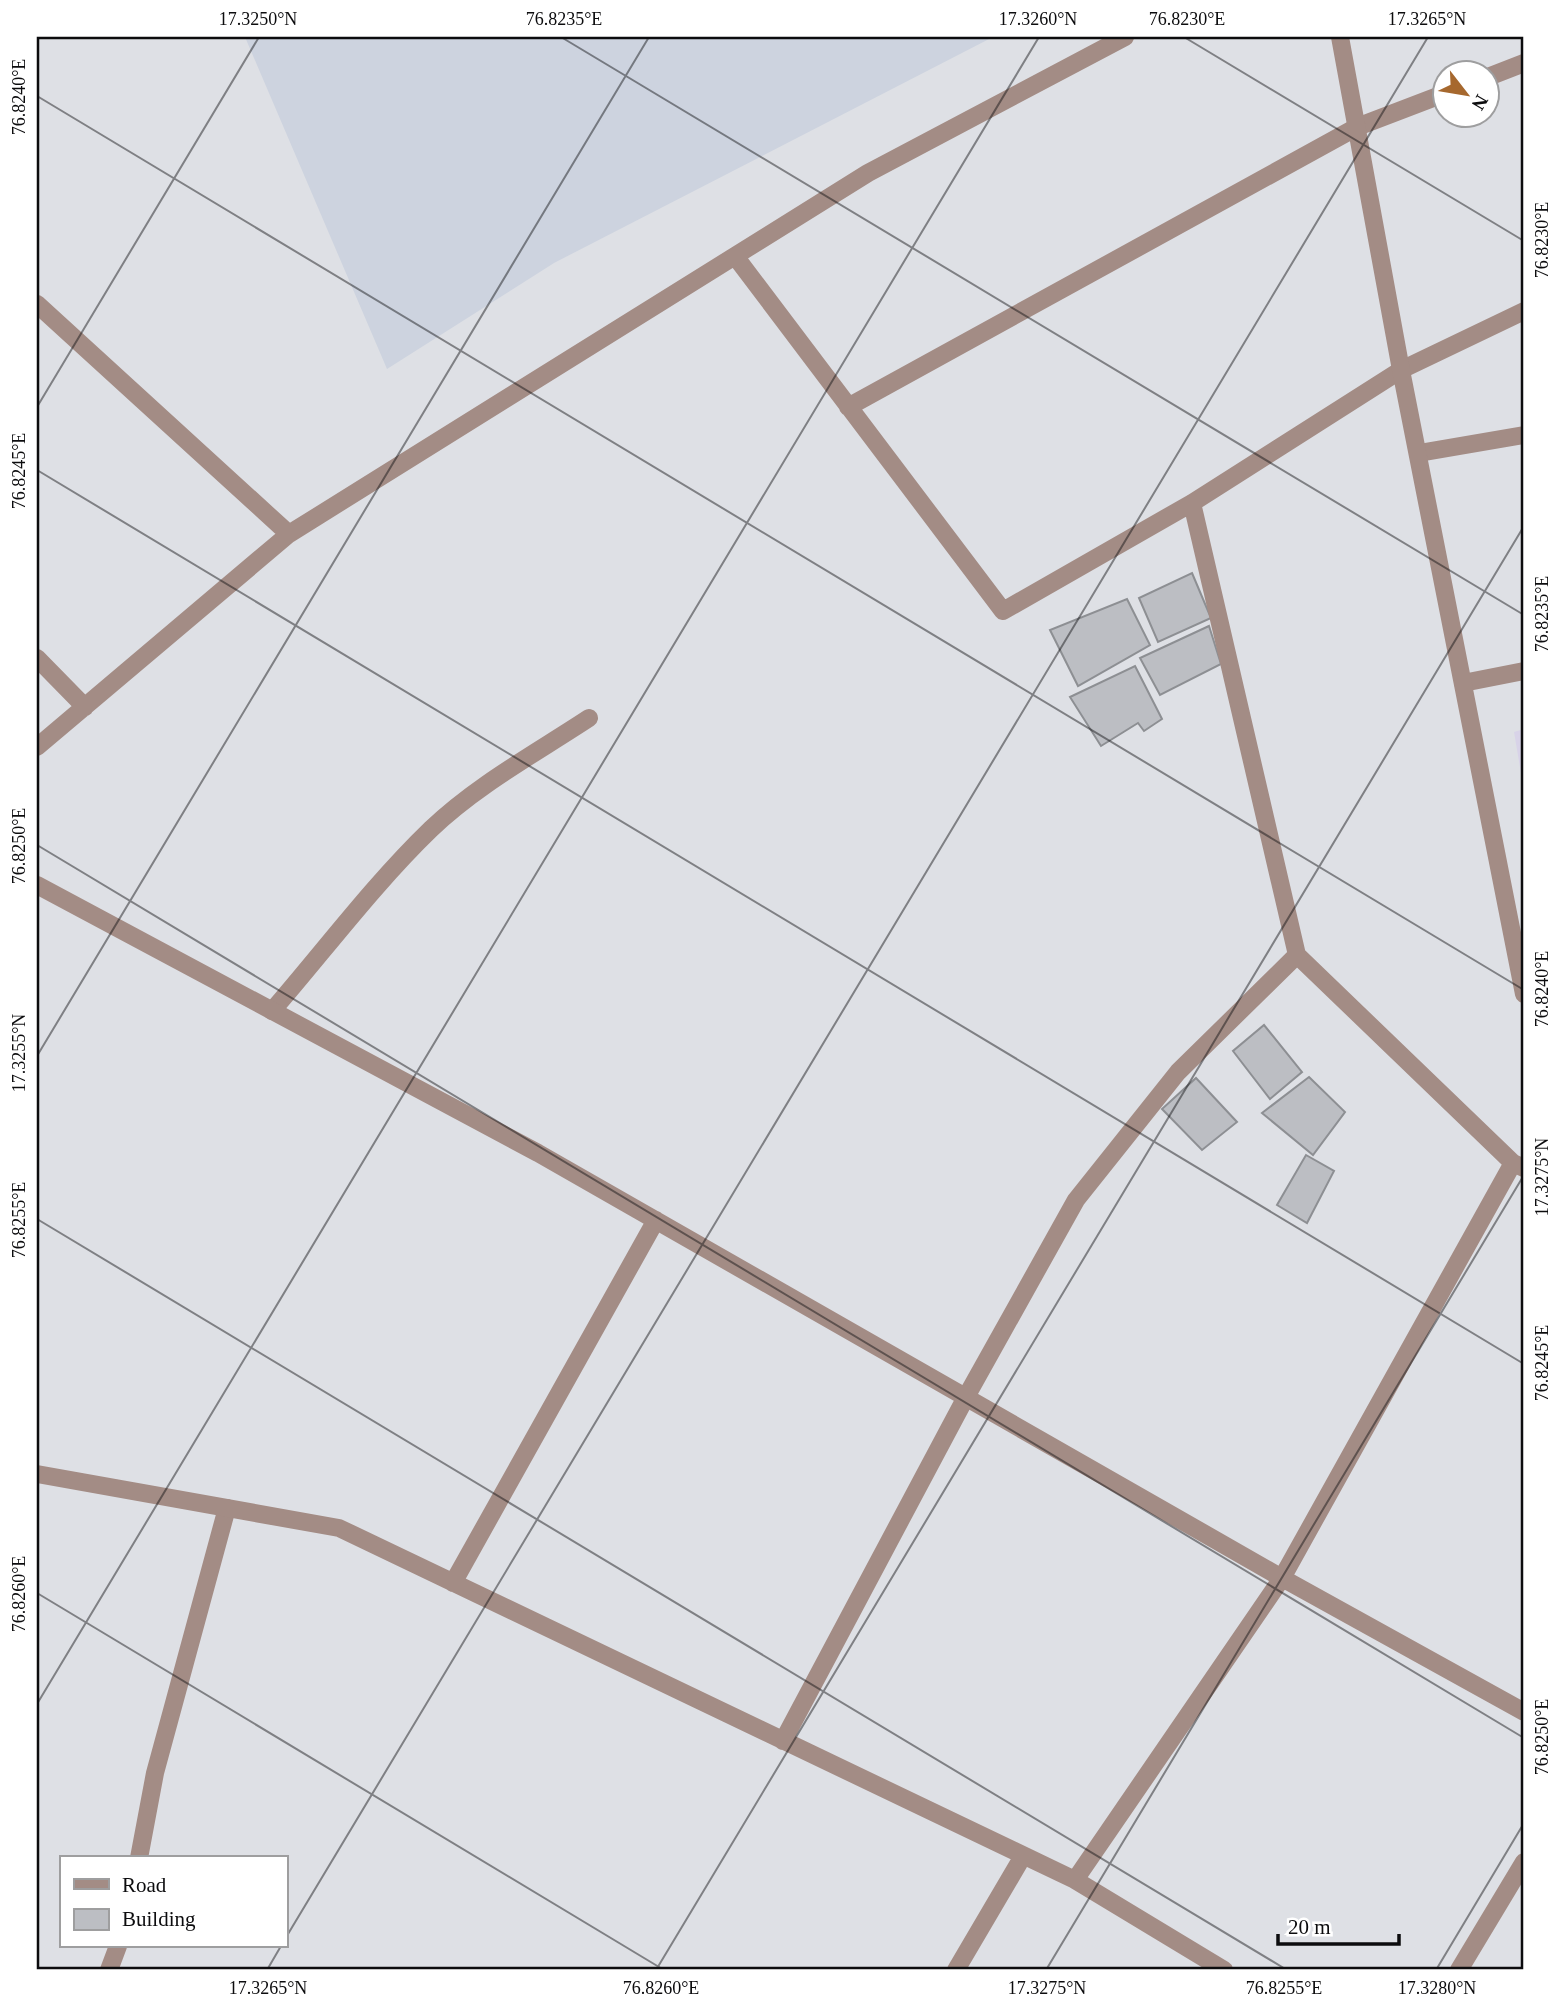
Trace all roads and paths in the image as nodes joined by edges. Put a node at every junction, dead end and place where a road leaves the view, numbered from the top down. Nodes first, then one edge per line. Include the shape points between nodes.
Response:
1 (1125, 37) edge
2 (1340, 37) edge
3 (1524, 63) edge
4 (1502, 72) edge
5 (1432, 98) edge
6 (1357, 127) junction
7 (735, 256) junction
8 (37, 304) edge
9 (1524, 311) edge
10 (1401, 370) junction
11 (848, 407) junction
12 (1524, 435) edge
13 (1419, 453) junction
14 (1192, 503) junction
15 (289, 534) junction
16 (37, 658) edge
17 (1524, 671) edge
18 (1463, 683) junction
19 (85, 707) junction
20 (589, 718) dead end
21 (37, 747) edge
22 (37, 885) edge
23 (1297, 956) junction
24 (1524, 995) edge
25 (272, 1011) junction
26 (1519, 1166) edge
27 (656, 1220) junction
28 (966, 1397) junction
29 (37, 1474) edge
30 (227, 1508) junction
31 (1282, 1578) junction
32 (453, 1583) junction
33 (1524, 1712) edge
34 (783, 1741) junction
35 (139, 1856) edge
36 (1023, 1856) junction
37 (1524, 1862) edge
38 (1075, 1880) junction
39 (117, 1948) edge
40 (109, 1970) edge
41 (956, 1970) edge
42 (1224, 1970) edge
43 (1459, 1970) edge

1 - 7 street via 868,173
2 - 6 street
3 - 4 street
5 - 6 street
6 - 10 street
6 - 11 street
7 - 11 street
7 - 15 street
8 - 15 street
9 - 10 street
10 - 13 street
10 - 14 street
11 - 14 street via 1003,611
12 - 13 street
13 - 18 street
14 - 23 street
15 - 19 street
16 - 19 street
17 - 18 street
18 - 24 street
19 - 21 street
20 - 25 street via 485,786 433,827
22 - 25 street
23 - 26 street
23 - 28 street via 1178,1072 1076,1200
25 - 27 street
26 - 31 street
27 - 28 street
27 - 32 street
28 - 31 street
28 - 34 street
29 - 30 street
30 - 32 street via 339,1528
30 - 35 street via 155,1773
31 - 33 street
31 - 38 street
32 - 34 street
34 - 36 street
36 - 38 street
36 - 41 street
37 - 43 street
38 - 42 street
39 - 40 street

